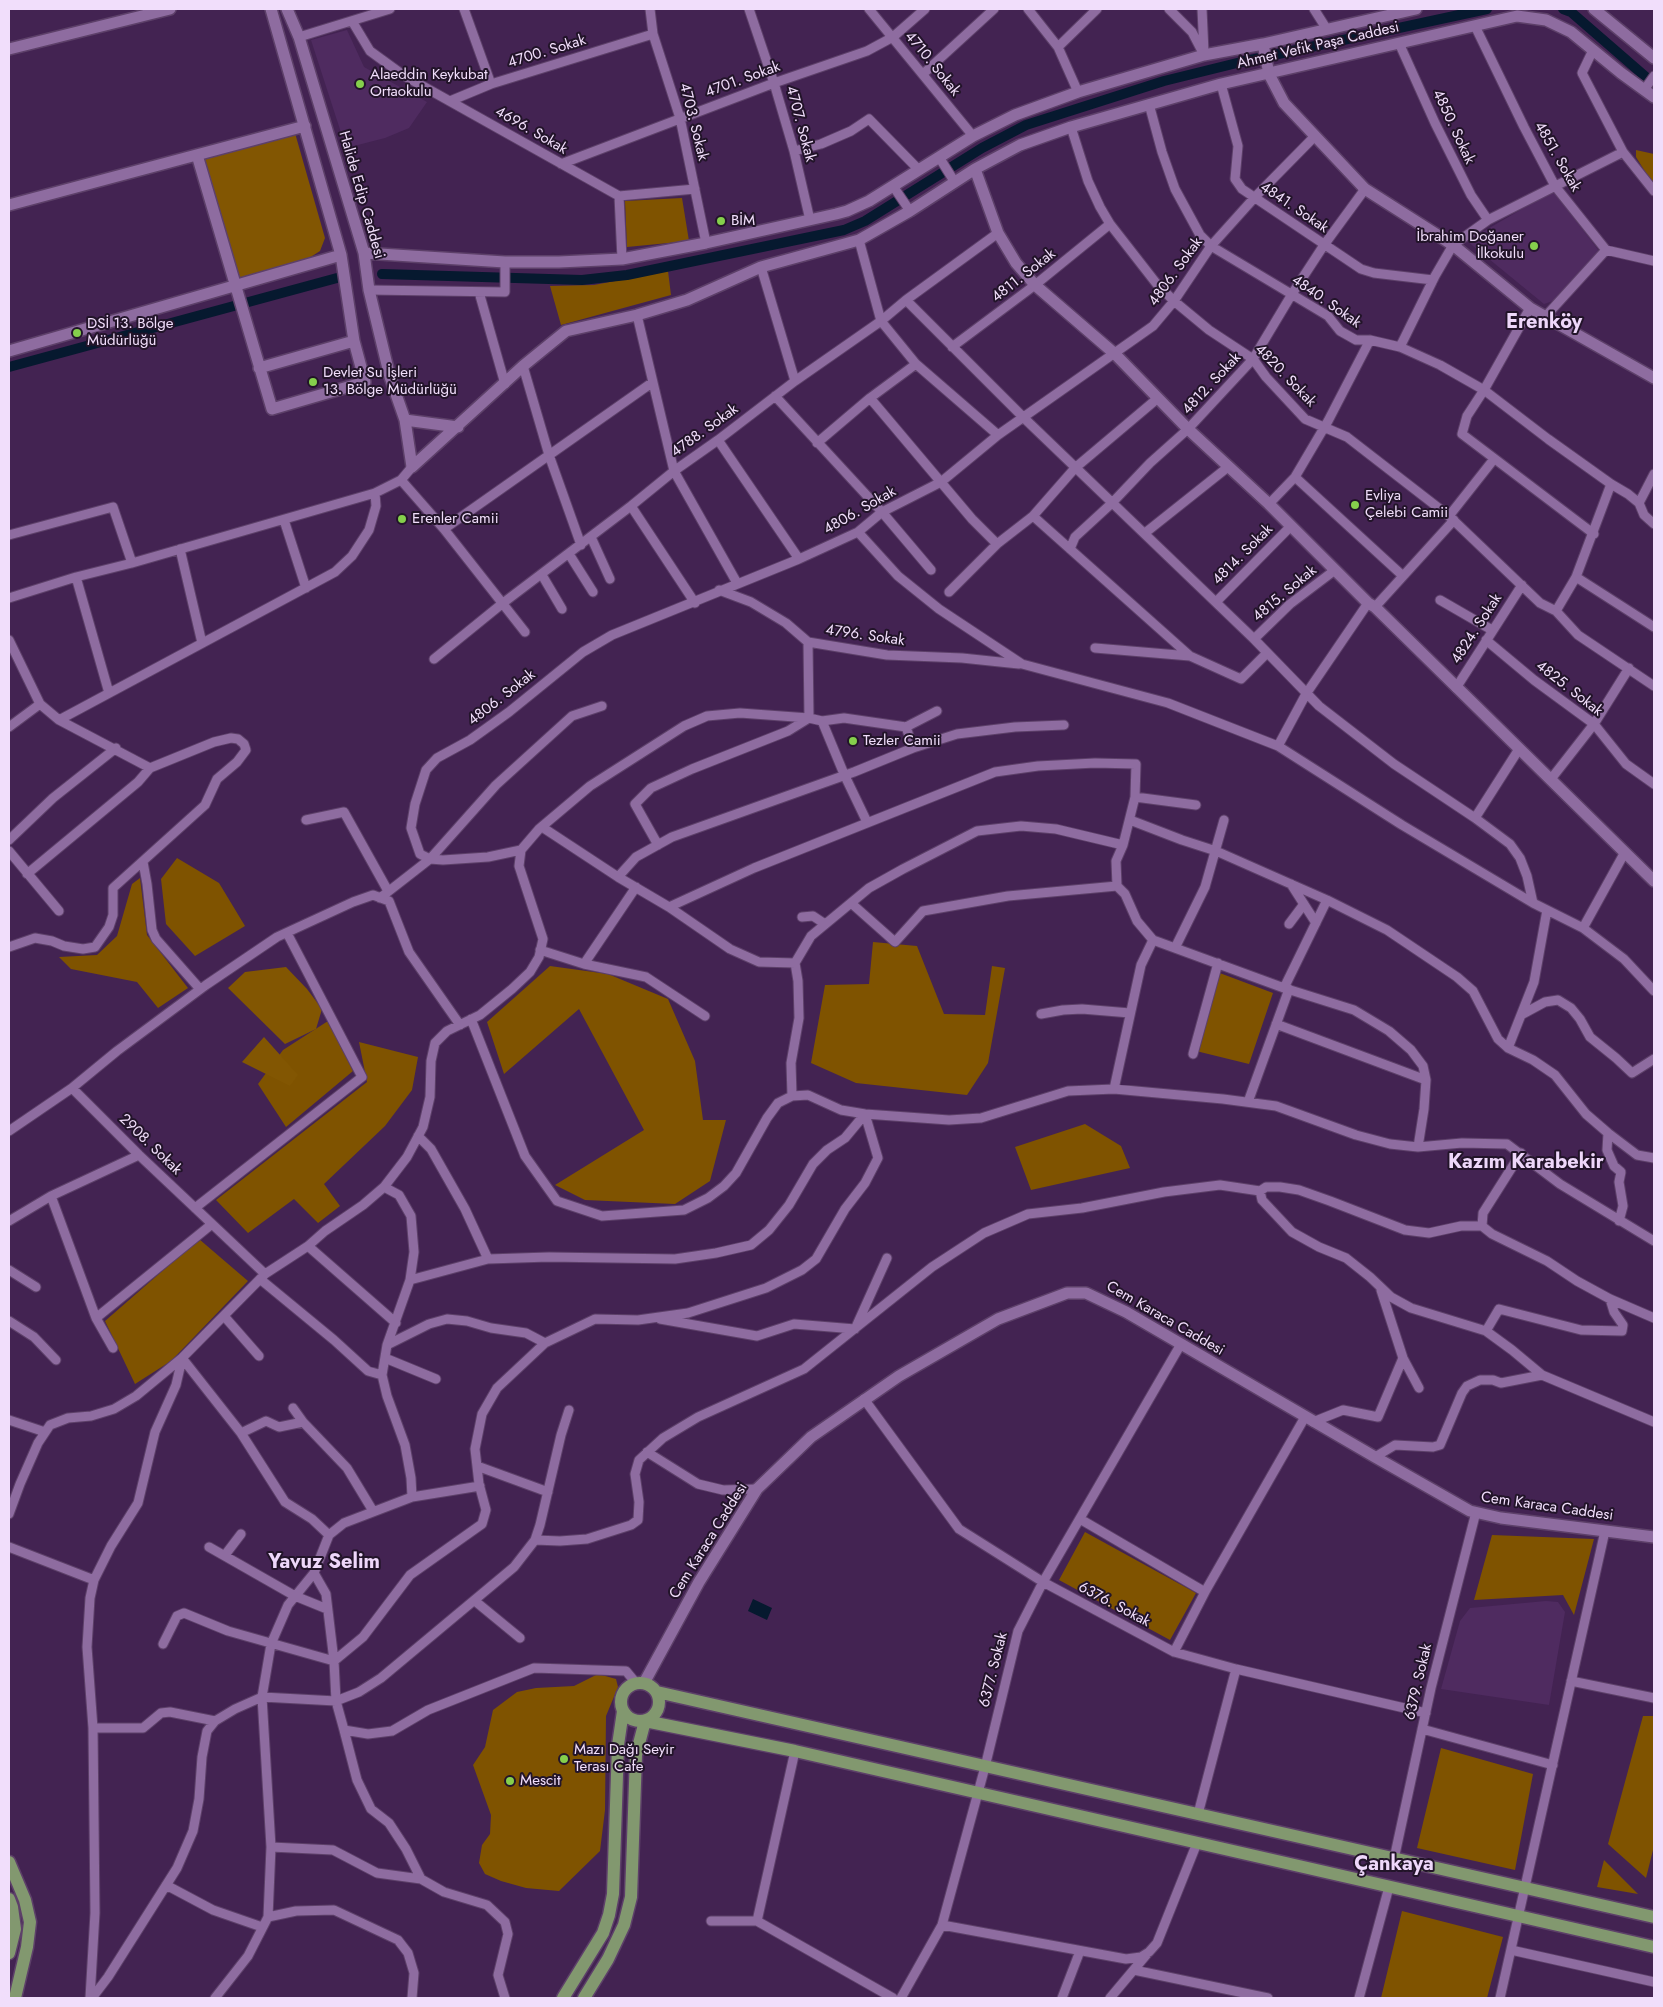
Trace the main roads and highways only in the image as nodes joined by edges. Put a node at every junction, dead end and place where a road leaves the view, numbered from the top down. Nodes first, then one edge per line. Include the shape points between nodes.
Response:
1 (657, 1692) junction
2 (623, 1712) junction
3 (645, 1721) junction
4 (9, 1862) edge
5 (9, 1899) edge
6 (1654, 1917) edge
7 (1654, 1947) edge
8 (9, 1953) edge
9 (15, 1998) edge
10 (563, 1998) edge
11 (584, 1998) edge

1 - 2 main road via 640,1683 628,1687 622,1694
1 - 3 main road via 658,1709
1 - 6 main road
2 - 3 main road via 630,1719
2 - 10 main road via 618,1745 613,1894 609,1915 603,1933
3 - 7 main road via 795,1751
3 - 11 main road via 636,1755 631,1897 624,1925
4 - 9 main road via 25,1900 30,1922
5 - 8 main road via 15,1930

